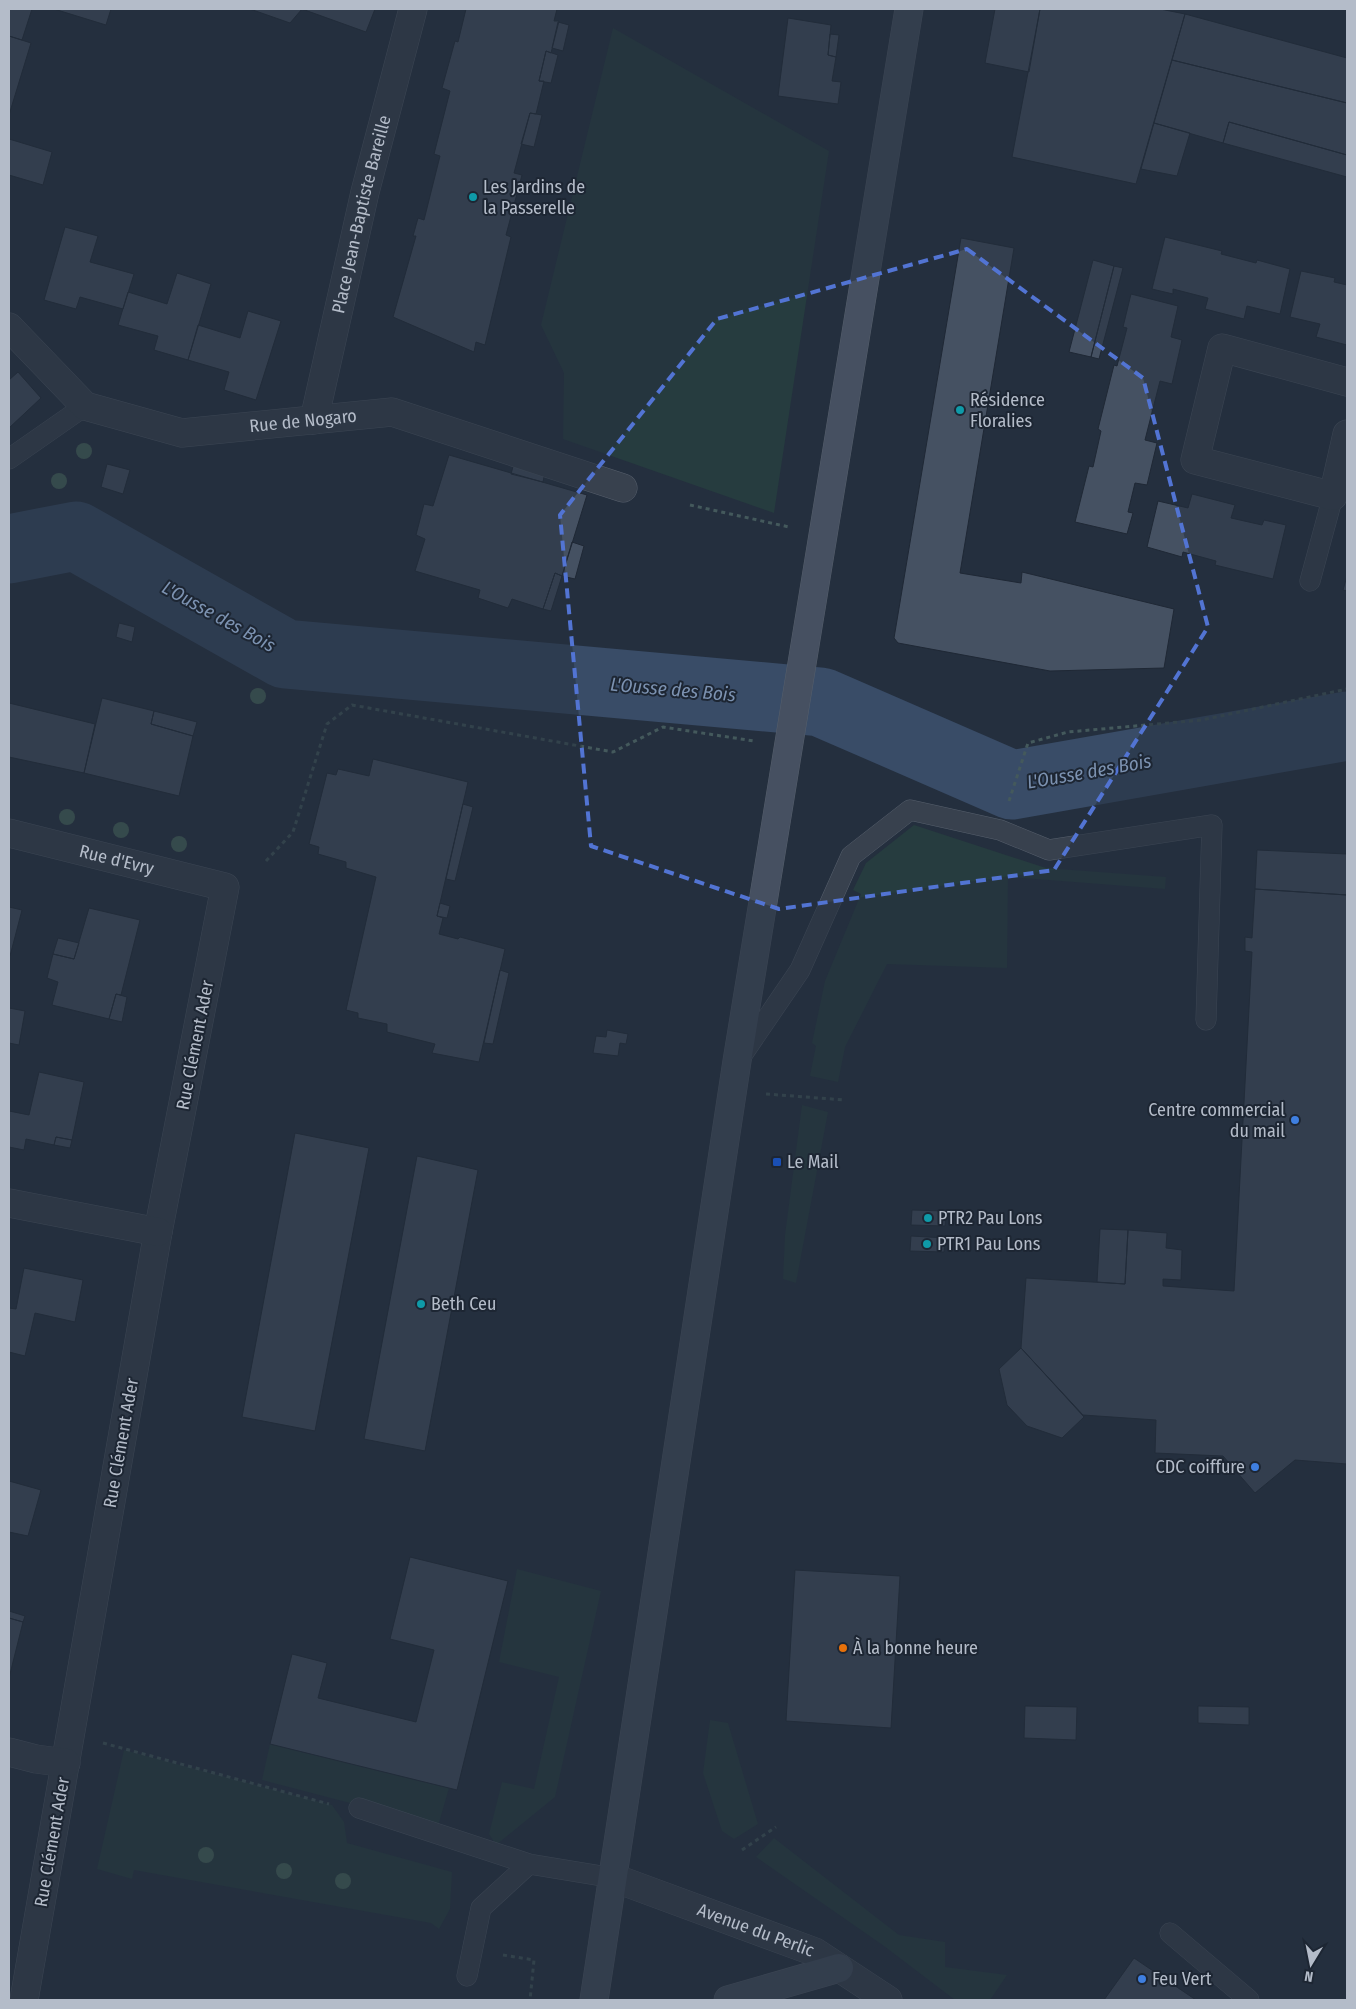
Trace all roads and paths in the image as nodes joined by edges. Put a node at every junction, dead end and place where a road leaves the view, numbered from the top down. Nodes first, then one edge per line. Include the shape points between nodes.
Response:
1 (413, 9) edge
2 (909, 9) edge
3 (9, 327) edge
4 (1347, 382) edge
5 (86, 406) junction
6 (314, 420) junction
7 (1347, 434) edge
8 (9, 459) edge
9 (623, 488) dead end
10 (1333, 496) junction
11 (690, 505) dead end
12 (824, 535) junction
13 (1310, 582) dead end
14 (1347, 688) edge
15 (789, 739) junction
16 (1009, 800) dead end
17 (9, 833) edge
18 (266, 861) dead end
19 (225, 887) joint
20 (1206, 1020) dead end
21 (738, 1061) junction
22 (733, 1092) junction
23 (846, 1100) dead end
24 (9, 1204) edge
25 (158, 1232) junction
26 (71, 1734) junction
27 (9, 1752) edge
28 (66, 1763) junction
29 (359, 1808) joint
30 (776, 1827) dead end
31 (742, 1850) dead end
32 (529, 1864) junction
33 (614, 1878) junction
34 (1170, 1933) dead end
35 (534, 1960) dead end
36 (839, 1968) junction
37 (467, 1976) dead end
38 (24, 2000) edge
39 (530, 2000) edge
40 (594, 2000) edge
41 (728, 2000) edge
42 (888, 2000) edge
43 (1249, 2000) edge

1 - 6 street, Place Jean-Baptiste Bareille via 365,192
2 - 12 main road
3 - 5 street
4 - 10 street via 1222,348 1196,460
5 - 6 street, Rue de Nogaro via 182,433
5 - 8 lane
6 - 9 street, Rue de Nogaro via 392,412
7 - 10 street
10 - 13 lane
11 - 12 path
12 - 15 main road
14 - 16 path via 1202,720 1068,732 1028,743
15 - 18 path via 663,727 613,752 352,706 327,724 293,832
15 - 21 main road
17 - 19 street, Rue d'Evry
19 - 25 street, Rue Clément Ader
20 - 21 lane via 1212,825 1049,850 1000,830 910,810 851,856 800,970
21 - 22 main road
22 - 23 path
22 - 33 main road
24 - 25 street
25 - 26 street, Rue Clément Ader
26 - 28 street, Rue Clément Ader
26 - 29 path via 332,1805 344,1822
27 - 28 street
28 - 38 street, Rue Clément Ader
29 - 32 lane
30 - 31 path
32 - 33 lane
32 - 37 lane via 481,1908
33 - 36 street, Avenue du Perlic via 815,1952
33 - 40 main road
34 - 43 lane
35 - 39 path
36 - 41 main road
36 - 42 street, Avenue du Perlic

